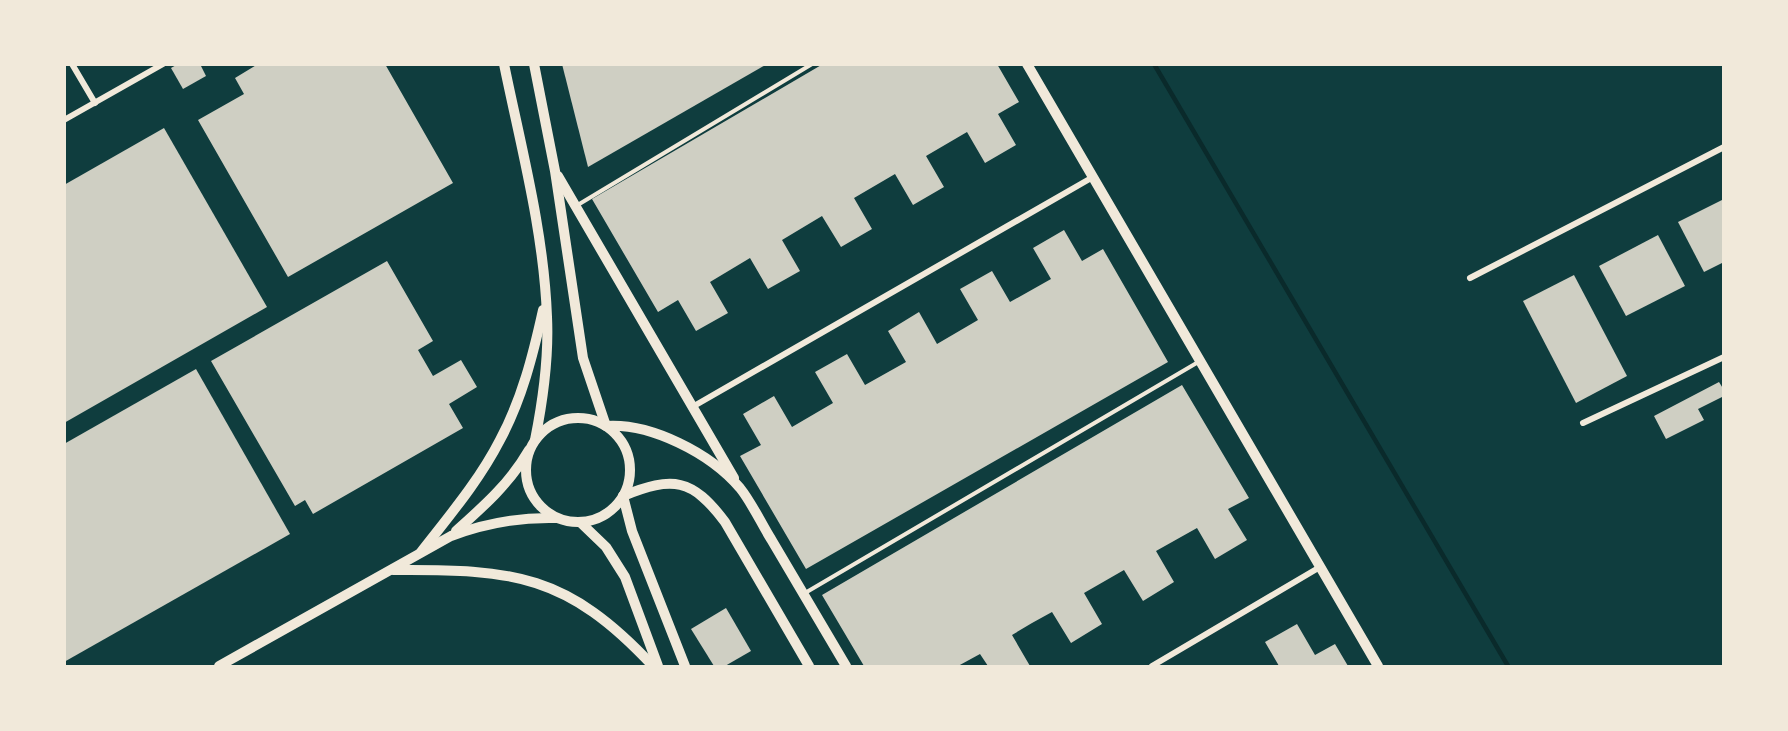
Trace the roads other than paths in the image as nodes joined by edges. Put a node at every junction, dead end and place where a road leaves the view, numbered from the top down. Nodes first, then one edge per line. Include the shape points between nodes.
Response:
1 (72, 64) edge
2 (163, 64) edge
3 (504, 64) edge
4 (534, 64) edge
5 (812, 64) edge
6 (1027, 64) edge
7 (95, 103) junction
8 (64, 120) edge
9 (1724, 147) edge
10 (555, 171) junction
11 (1093, 177) junction
12 (576, 206) junction
13 (1470, 278) dead end
14 (546, 295) junction
15 (1724, 357) edge
16 (1200, 361) junction
17 (694, 406) junction
18 (1583, 423) dead end
19 (606, 426) junction
20 (535, 440) junction
21 (529, 450) junction
22 (740, 489) junction
23 (623, 496) junction
24 (556, 518) junction
25 (581, 523) junction
26 (451, 536) junction
27 (421, 552) junction
28 (1320, 567) junction
29 (390, 570) junction
30 (804, 594) junction
31 (219, 666) edge
32 (653, 666) edge
33 (658, 666) edge
34 (685, 666) edge
35 (809, 666) edge
36 (846, 666) edge
37 (1152, 666) edge
38 (1378, 666) edge

1 - 7 street
2 - 7 street
3 - 14 main road via 537,224
4 - 10 main road
5 - 12 lane
6 - 11 main road
7 - 8 street
9 - 13 street
10 - 12 main road
10 - 19 main road via 583,358
11 - 16 main road
11 - 17 street
12 - 17 main road
14 - 20 main road via 548,333
14 - 27 main road via 526,377 500,440 470,488
15 - 18 street
16 - 28 main road
16 - 30 lane
17 - 22 main road
19 - 20 main road via 587,419 568,419 549,426
19 - 22 main road via 638,428 673,441 711,463
19 - 23 main road via 624,446 628,458 629,478
20 - 21 main road
21 - 24 main road via 525,470 529,489 540,506
21 - 26 main road via 501,489
22 - 30 main road
23 - 25 main road via 601,517
23 - 34 main road via 632,531
23 - 35 main road via 668,483 684,486 713,506
24 - 25 main road
24 - 26 main road via 508,520
25 - 33 main road via 606,548 625,577
26 - 27 main road
27 - 29 main road
28 - 37 street
28 - 38 main road
29 - 31 main road
29 - 32 main road via 471,570 506,574 546,586 601,617
30 - 36 main road

